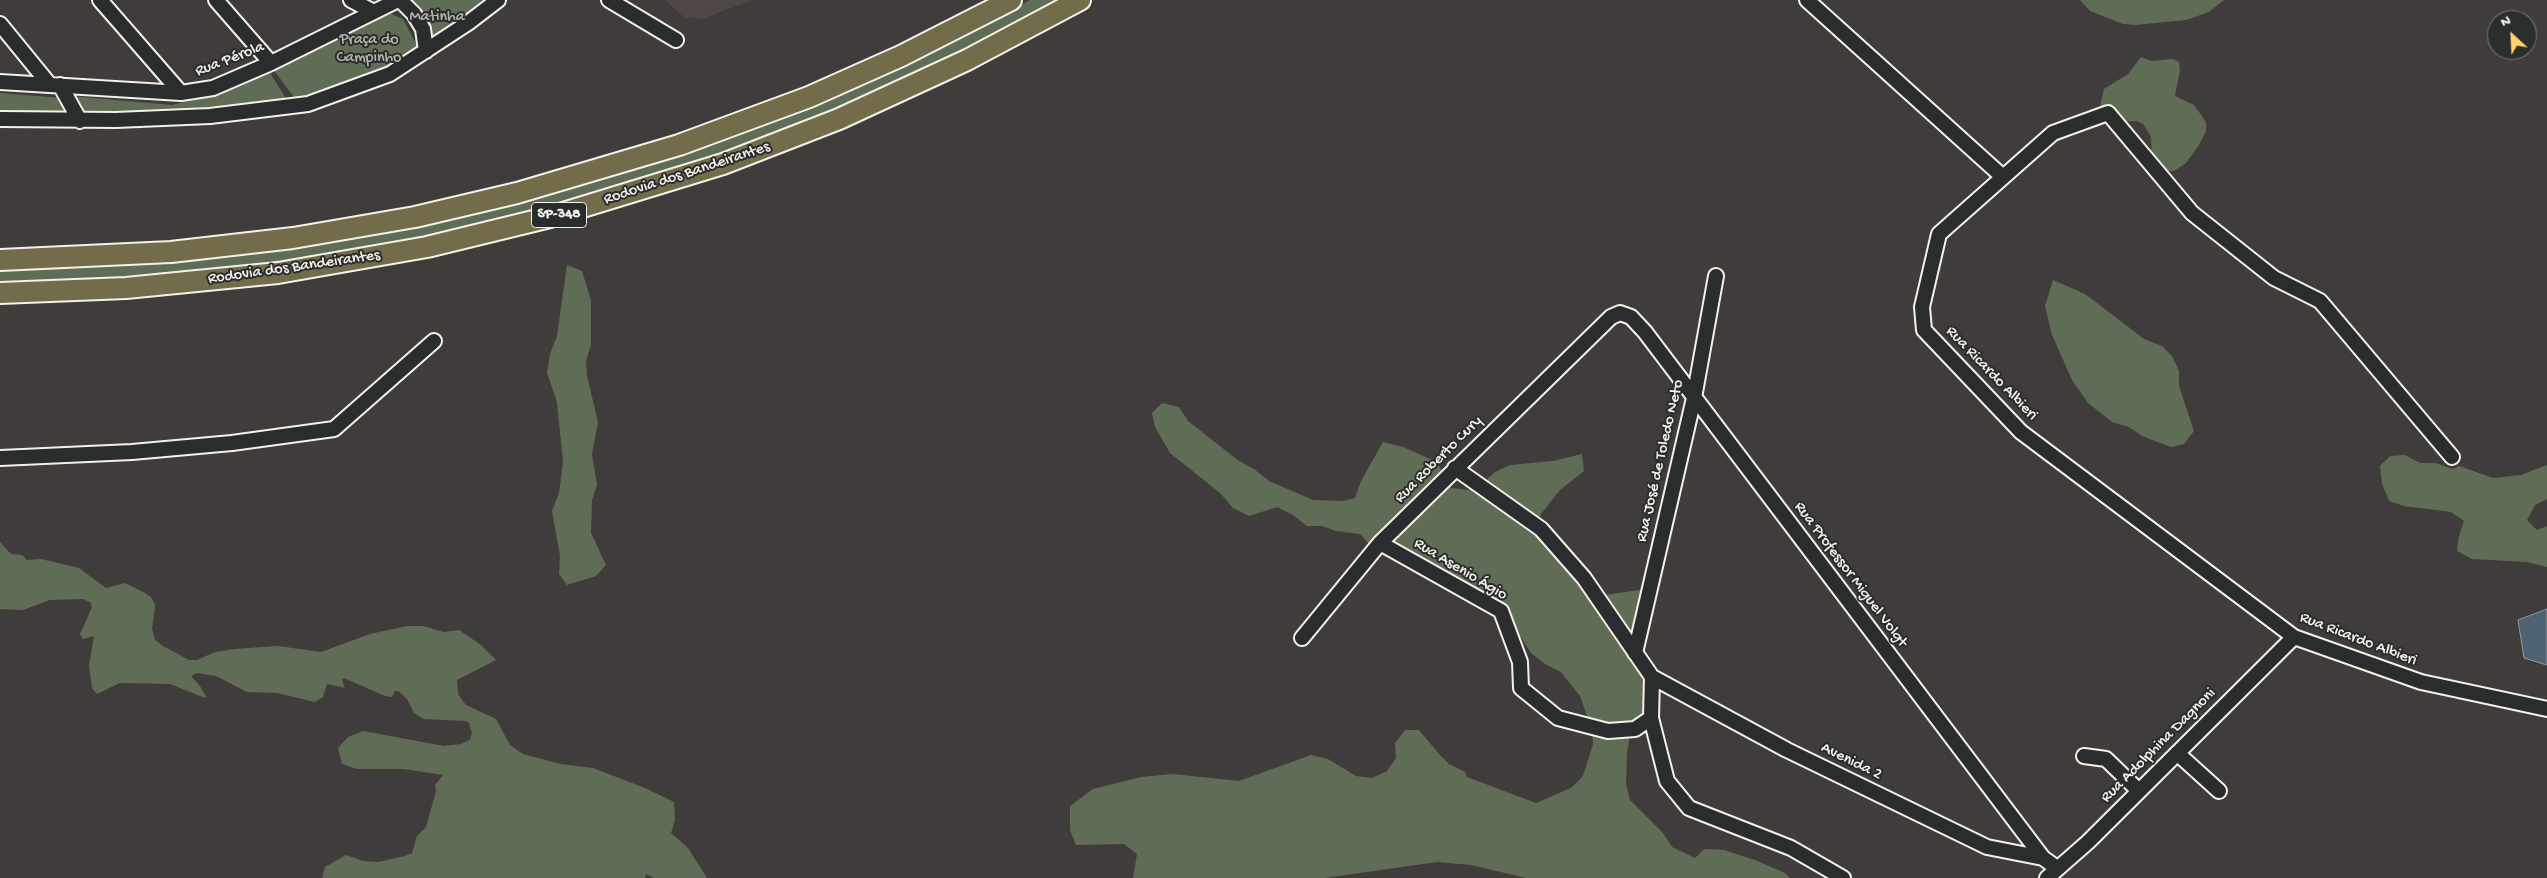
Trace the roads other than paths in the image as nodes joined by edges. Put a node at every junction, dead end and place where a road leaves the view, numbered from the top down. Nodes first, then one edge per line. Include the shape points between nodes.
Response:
1 (100, 0) edge
2 (216, 0) edge
3 (351, 0) edge
4 (399, 0) edge
5 (498, 0) edge
6 (609, 0) edge
7 (1011, 0) edge
8 (1080, 0) edge
9 (1807, 0) edge
10 (374, 12) junction
11 (0, 24) edge
12 (676, 40) dead end
13 (426, 51) junction
14 (271, 64) junction
15 (0, 82) edge
16 (54, 85) junction
17 (181, 92) junction
18 (0, 120) edge
19 (80, 121) junction
20 (2003, 177) junction
21 (0, 260) edge
22 (1716, 276) dead end
23 (0, 293) edge
24 (1611, 317) joint
25 (434, 341) dead end
26 (1694, 398) junction
27 (2452, 457) dead end
28 (0, 458) edge
29 (1455, 468) junction
30 (1380, 543) junction
31 (2294, 637) junction
32 (1302, 638) dead end
33 (1635, 653) junction
34 (1652, 677) junction
35 (2547, 709) edge
36 (1650, 718) junction
37 (2178, 753) junction
38 (2084, 756) dead end
39 (2140, 791) junction
40 (2219, 791) dead end
41 (2042, 858) junction
42 (2052, 873) edge
43 (1843, 878) edge

1 - 17 street
2 - 14 street
3 - 10 street
4 - 10 street, Rua Pérola
4 - 13 street via 414,14 423,29
5 - 13 street
6 - 12 street
7 - 21 highway, Rodovia dos Bandeirantes / SP-348 via 901,56 809,97 679,145 517,193 415,217 293,238 171,252
8 - 23 highway, Rodovia dos Bandeirantes / SP-348 via 967,60 839,119 715,167 550,217 427,247 278,273 126,288
9 - 20 street
10 - 14 street, Rua Pérola
11 - 16 street
13 - 19 street via 390,74 308,104 210,116
14 - 17 street, Rua Pérola via 213,88
15 - 16 street, Rua Pérola
16 - 17 street, Rua Pérola
16 - 19 street
18 - 19 street
20 - 27 street, Rua Ricardo Albieri via 2052,133 2108,112 2192,213 2274,278 2320,301
20 - 31 street, Rua Ricardo Albieri via 1939,234 1922,307 1924,330 2021,432
22 - 26 street, Rua José de Toledo Neto
24 - 26 street, Rua Professor Miguel Volgt via 1620,313 1631,317
24 - 29 street, Rua Roberto Cury
25 - 28 street via 341,425 330,430 132,452
26 - 33 street, Rua José de Toledo Neto
26 - 41 street, Rua Professor Miguel Volgt
29 - 30 street, Rua Roberto Cury
29 - 33 street via 1541,529 1584,578
30 - 32 street, Rua Roberto Cury
30 - 36 street, Rua Asenio Ágio via 1501,611 1520,662 1521,688 1558,718 1608,731 1634,729
31 - 35 street, Rua Ricardo Albieri via 2421,682
31 - 37 street, Rua Adolphina Dagnoni
33 - 34 street
34 - 36 street
34 - 41 street, Avenida 2 via 1787,750 1987,847
36 - 43 street via 1666,781 1689,808 1791,848
37 - 39 street, Rua Adolphina Dagnoni
37 - 40 street
38 - 39 street via 2106,759
39 - 42 street, Rua Adolphina Dagnoni
41 - 42 street, Rua Professor Miguel Volgt

